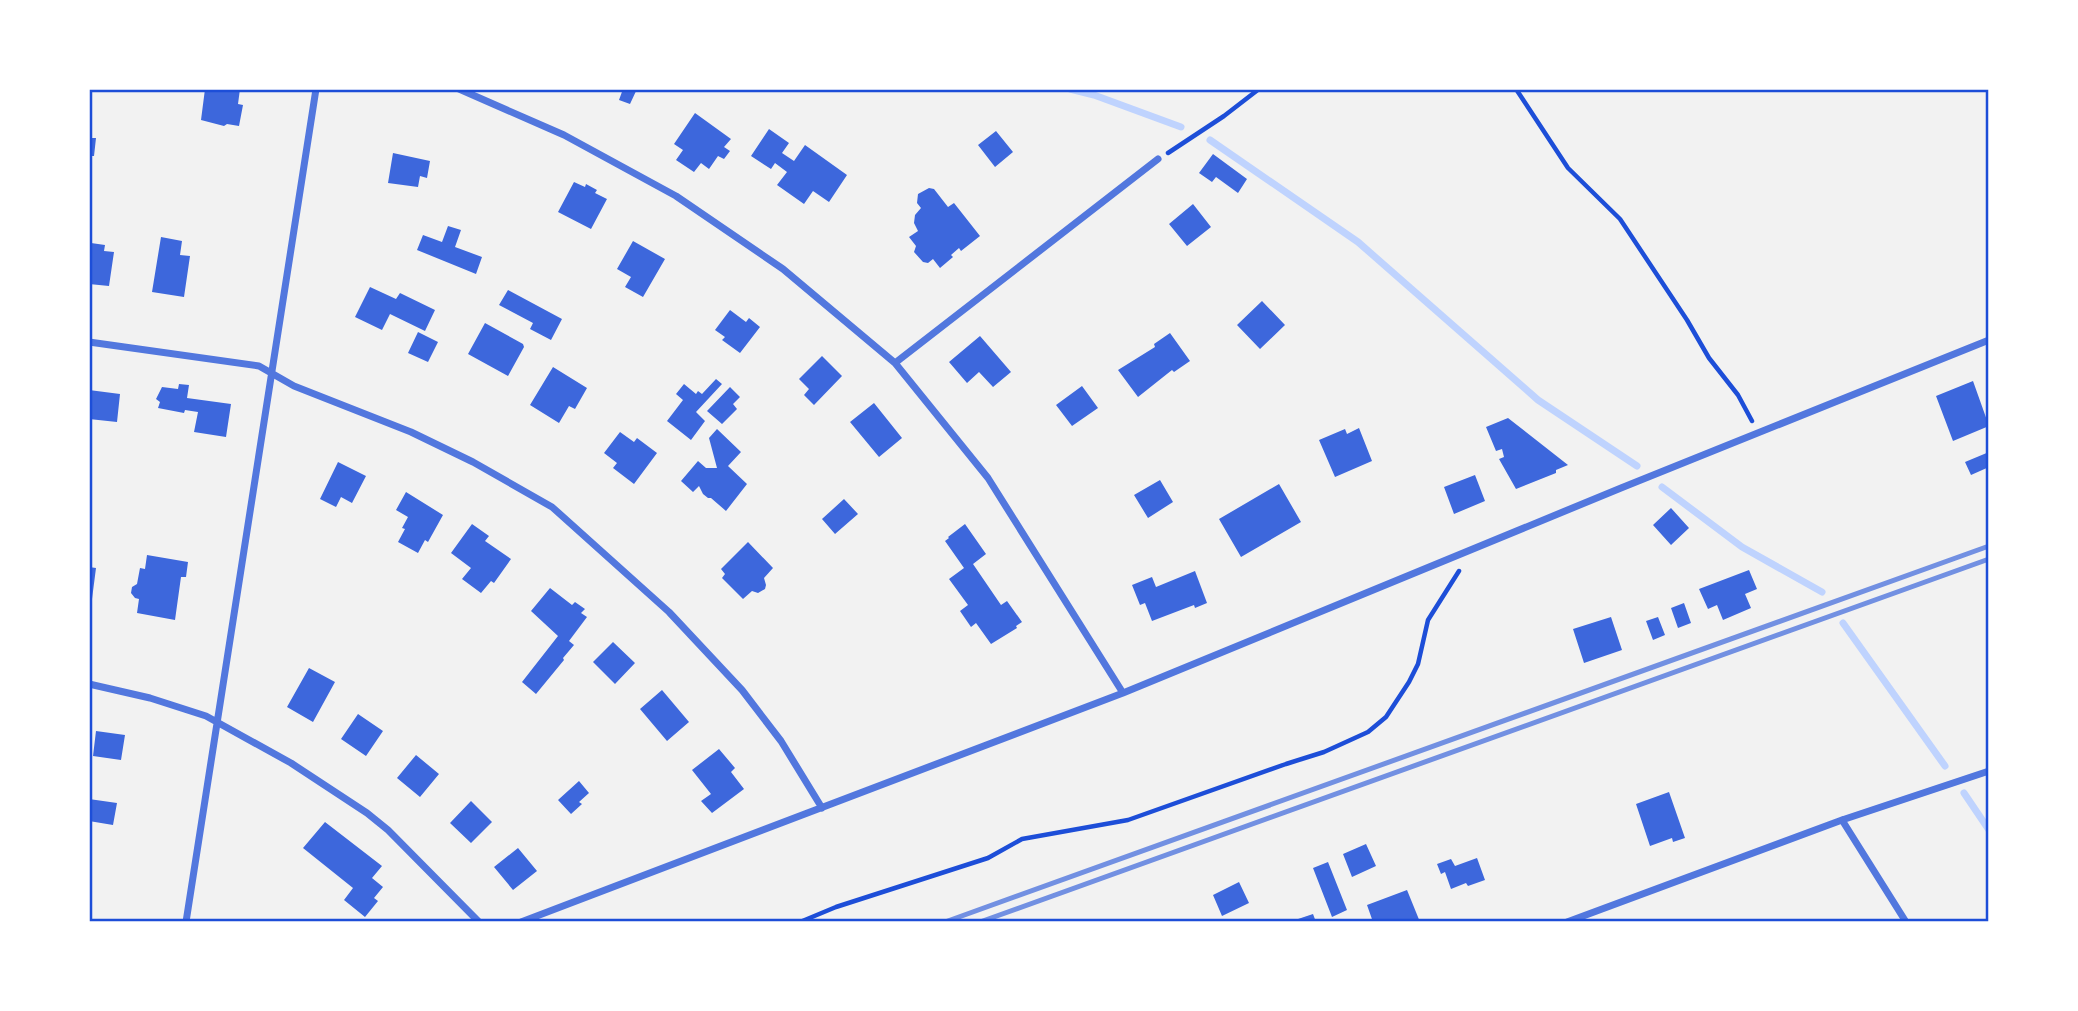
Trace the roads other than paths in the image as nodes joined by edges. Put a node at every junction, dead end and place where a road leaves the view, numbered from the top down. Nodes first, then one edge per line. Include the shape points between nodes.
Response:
1 (316, 89) edge
2 (459, 89) edge
3 (1158, 159) road end
4 (1989, 340) edge
5 (89, 342) edge
6 (895, 363) junction
7 (272, 373) junction
8 (89, 684) edge
9 (1123, 693) junction
10 (217, 722) junction
11 (1989, 771) edge
12 (822, 808) junction
13 (1842, 820) junction
14 (186, 922) edge
15 (479, 922) edge
16 (521, 922) edge
17 (1567, 922) edge
18 (1906, 922) edge

1 - 7 street
2 - 6 street via 564,135 676,196 783,269
3 - 6 street
4 - 9 street
5 - 7 street via 257,365
6 - 9 street via 988,478
7 - 10 street
7 - 12 street via 411,432 552,507 660,603 742,690 781,741
8 - 10 street via 150,698
9 - 12 street
10 - 14 street
10 - 15 street via 367,813 408,848
11 - 13 street
12 - 16 street
13 - 17 street
13 - 18 street

